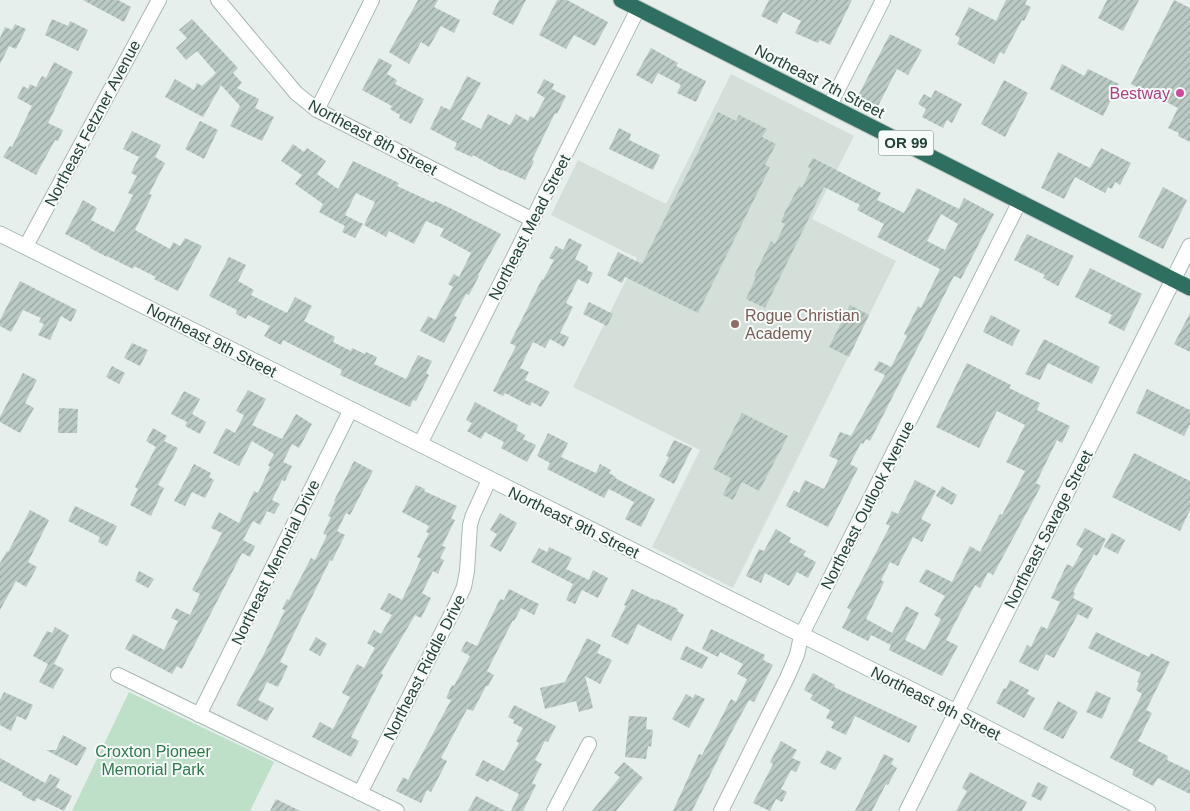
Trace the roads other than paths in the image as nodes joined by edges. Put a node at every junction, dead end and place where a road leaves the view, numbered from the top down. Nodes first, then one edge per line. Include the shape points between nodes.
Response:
1 (159, 0) edge
2 (218, 0) edge
3 (372, 0) edge
4 (621, 0) edge
5 (883, 0) edge
6 (638, 9) junction
7 (830, 105) junction
8 (317, 110) junction
9 (1020, 201) junction
10 (533, 220) junction
11 (0, 234) edge
12 (26, 246) junction
13 (1190, 246) edge
14 (1173, 280) junction
15 (1190, 288) edge
16 (351, 409) junction
17 (420, 444) junction
18 (489, 480) junction
19 (801, 636) junction
20 (118, 675) dead end
21 (956, 712) junction
22 (199, 715) junction
23 (588, 744) dead end
24 (360, 793) junction
25 (397, 811) edge
26 (554, 811) edge
27 (720, 811) edge
28 (906, 811) edge
29 (1148, 811) edge

1 - 12 street, Northeast Fetzner Avenue
2 - 8 street, Northeast 8th Street via 296,93
3 - 8 street
4 - 6 highway, Northeast 7th Street / OR 99
5 - 7 street
6 - 7 highway, Northeast 7th Street / OR 99
6 - 10 street, Northeast Mead Street
7 - 9 highway, Northeast 7th Street / OR 99
8 - 10 street, Northeast 8th Street
9 - 14 highway, Northeast 7th Street / OR 99
9 - 19 street, Northeast Outlook Avenue
10 - 17 street, Northeast Mead Street
11 - 12 street, Northeast 9th Street
12 - 16 street, Northeast 9th Street
13 - 14 street, Northeast Savage Street
14 - 15 highway, Northeast 7th Street / OR 99
14 - 21 street, Northeast Savage Street
16 - 17 street, Northeast 9th Street
16 - 22 street, Northeast Memorial Drive
17 - 18 street, Northeast 9th Street
18 - 19 street, Northeast 9th Street
18 - 24 street, Northeast Riddle Drive via 472,515 464,586
19 - 21 street, Northeast 9th Street
19 - 27 street, Northeast Outlook Avenue via 787,678
20 - 22 street
21 - 28 street, Northeast Savage Street
21 - 29 street, Northeast 9th Street
22 - 24 street
23 - 26 street
24 - 25 street

